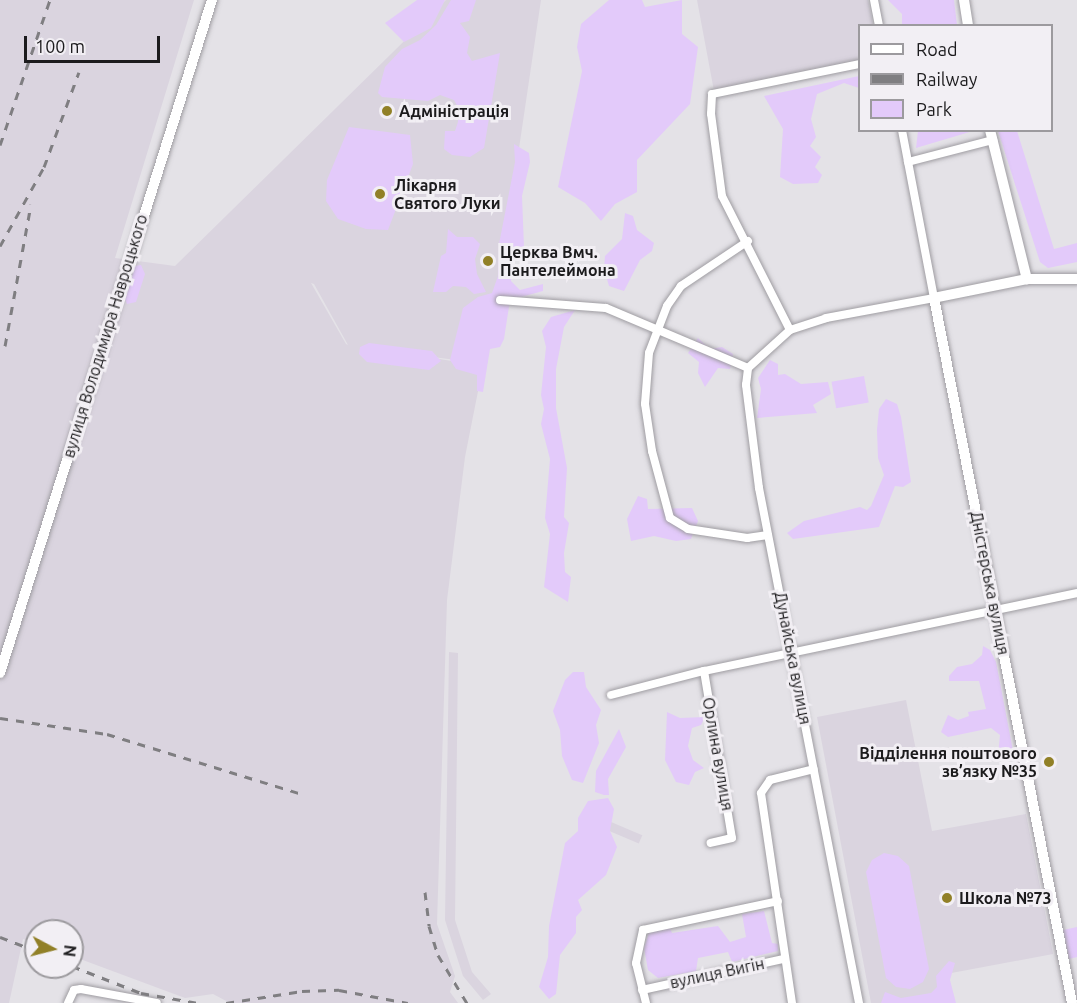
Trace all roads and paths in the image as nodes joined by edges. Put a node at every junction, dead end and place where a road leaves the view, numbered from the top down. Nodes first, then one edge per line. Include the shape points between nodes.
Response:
1 (212, 0) edge
2 (874, 0) edge
3 (964, 0) edge
4 (879, 24) edge
5 (968, 24) edge
6 (858, 64) edge
7 (902, 132) edge
8 (992, 135) edge
9 (908, 162) junction
10 (748, 241) junction
11 (1027, 279) junction
12 (1077, 279) edge
13 (934, 298) junction
14 (500, 300) dead end
15 (656, 328) junction
16 (790, 330) junction
17 (748, 368) junction
18 (768, 534) junction
19 (1077, 592) edge
20 (995, 611) junction
21 (792, 652) junction
22 (704, 671) junction
23 (0, 673) edge
24 (612, 695) dead end
25 (814, 769) junction
26 (711, 843) dead end
27 (778, 901) junction
28 (783, 959) junction
29 (642, 990) junction
30 (68, 1003) edge
31 (157, 1003) edge
32 (646, 1003) edge
33 (792, 1003) edge
34 (859, 1003) edge
35 (1072, 1003) edge

1 - 23 street, вулиця Володимира Навроцького
2 - 4 street
3 - 5 street
6 - 10 street via 712,94 722,196
7 - 9 street, Дністерська вулиця
8 - 9 street
8 - 11 street
9 - 13 street, Дністерська вулиця
10 - 15 street via 681,286
10 - 16 street
11 - 12 street
11 - 13 street
13 - 16 street via 835,316
13 - 20 street, Дністерська вулиця
14 - 15 street via 606,308
15 - 17 street
15 - 18 street via 646,371 646,417 670,518 688,529 747,538
16 - 17 street
17 - 18 street, Дунайська вулиця via 751,429
18 - 21 street, Дунайська вулиця
19 - 20 street
20 - 21 street
20 - 35 street, Дністерська вулиця
21 - 22 street
21 - 25 street, Дунайська вулиця
22 - 24 street
22 - 26 street, Орлина вулиця via 732,838
25 - 27 street via 770,780 761,790
25 - 34 street, Дунайська вулиця
27 - 28 street
27 - 29 street via 648,926 637,941 636,975
28 - 29 street, вулиця Вигін
28 - 33 street, вулиця Вигін
29 - 32 street
30 - 31 street via 74,990 81,989

